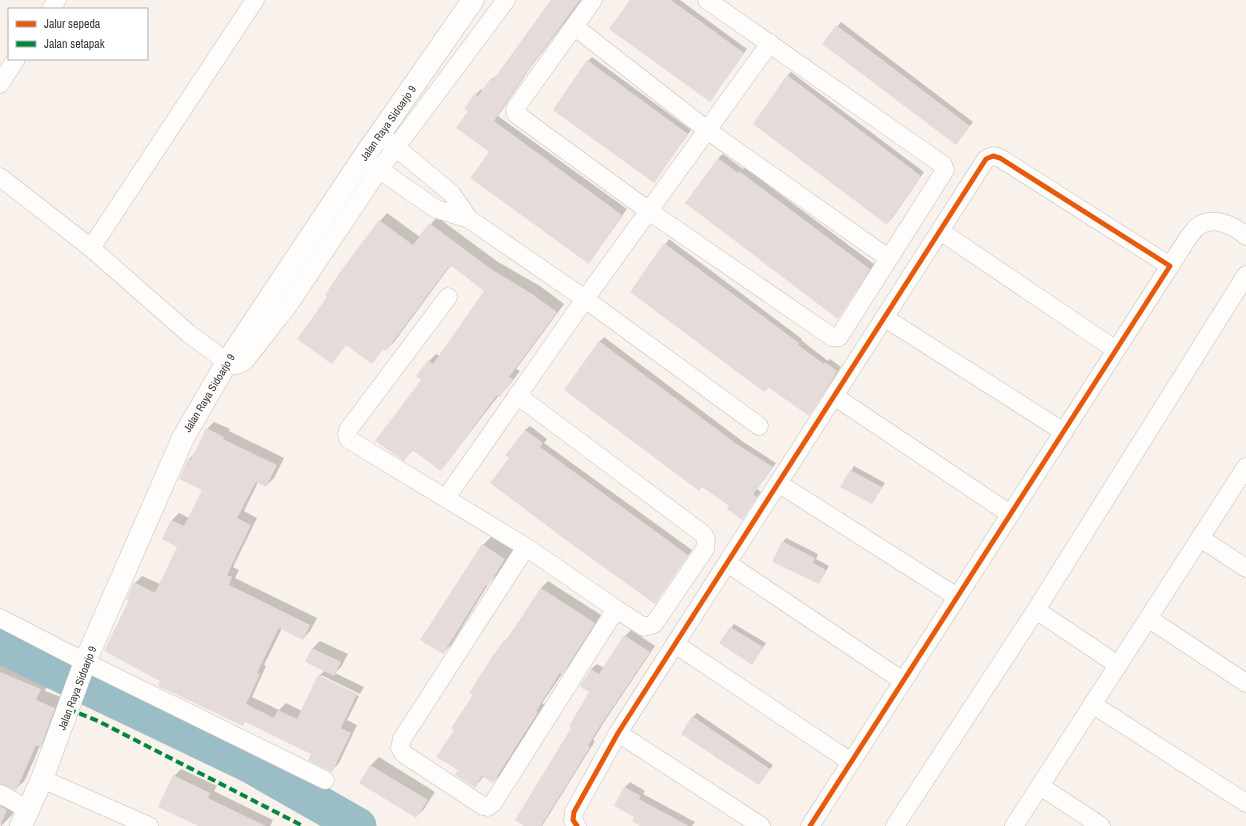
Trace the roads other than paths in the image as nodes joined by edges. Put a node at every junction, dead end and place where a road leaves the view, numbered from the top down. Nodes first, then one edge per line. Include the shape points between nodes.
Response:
1 (255, 0) edge
2 (473, 0) edge
3 (506, 0) edge
4 (593, 0) edge
5 (707, 0) edge
6 (574, 27) junction
7 (770, 43) junction
8 (15, 60) edge
9 (0, 84) edge
10 (706, 130) junction
11 (388, 141) junction
12 (371, 164) junction
13 (0, 177) edge
14 (649, 211) junction
15 (469, 219) junction
16 (940, 231) junction
17 (1246, 236) edge
18 (96, 240) junction
19 (888, 258) junction
20 (1170, 266) junction
21 (1246, 274) edge
22 (448, 296) dead end
23 (585, 299) junction
24 (885, 318) junction
25 (1116, 350) junction
26 (227, 362) junction
27 (517, 395) junction
28 (834, 396) junction
29 (760, 426) dead end
30 (1064, 432) junction
31 (1246, 467) edge
32 (778, 483) junction
33 (446, 498) junction
34 (1010, 514) junction
35 (1200, 538) junction
36 (526, 547) junction
37 (726, 564) junction
38 (1246, 568) edge
39 (957, 598) junction
40 (616, 609) junction
41 (1036, 610) junction
42 (0, 618) edge
43 (1148, 618) junction
44 (675, 644) junction
45 (1118, 665) junction
46 (83, 668) junction
47 (903, 681) junction
48 (1246, 683) edge
49 (1092, 704) junction
50 (618, 733) junction
51 (851, 762) junction
52 (42, 779) junction
53 (325, 780) dead end
54 (1040, 786) junction
55 (0, 794) edge
56 (1246, 803) edge
57 (25, 818) edge
58 (148, 826) edge
59 (577, 826) edge
60 (761, 826) edge
61 (810, 826) edge
62 (895, 826) edge
63 (1014, 826) edge
64 (1101, 826) edge

1 - 18 street
2 - 11 street, Jalan Raya Sidoarjo 9
3 - 11 street
4 - 6 street
5 - 7 street
6 - 10 street
6 - 14 street via 517,106 516,114
7 - 10 street
7 - 19 street via 943,165 943,175
8 - 9 street
10 - 14 street
10 - 19 street
11 - 12 street, Jalan Raya Sidoarjo 9
11 - 15 street via 451,193
12 - 15 street via 436,209
12 - 26 street, Jalan Raya Sidoarjo 9
13 - 18 street
14 - 19 street via 832,337 841,335
14 - 23 street
15 - 23 street
16 - 20 street via 986,159 993,156
16 - 24 street
16 - 25 street
17 - 20 street via 1237,228 1222,222 1207,223 1196,228
18 - 26 street via 188,333
20 - 25 street
21 - 41 street
22 - 33 street via 346,436
23 - 27 street
23 - 29 street
24 - 28 street
24 - 30 street
25 - 30 street
26 - 46 street, Jalan Raya Sidoarjo 9 via 183,438
27 - 33 street
27 - 40 street via 706,539 706,549 654,624 644,627
28 - 32 street
28 - 34 street
30 - 34 street
31 - 35 street
32 - 37 street
32 - 39 street
33 - 36 street
34 - 39 street
35 - 38 street
35 - 43 street
36 - 40 street
36 - 40 street via 402,738 400,748 404,754 488,807 493,803
37 - 44 street
37 - 47 street
39 - 47 street
41 - 45 street
41 - 62 street
42 - 46 street
43 - 45 street
43 - 48 street
44 - 50 street
44 - 51 street
45 - 49 street
46 - 52 street, Jalan Raya Sidoarjo 9
46 - 53 street
47 - 51 street
49 - 54 street
49 - 56 street
50 - 59 street via 574,812 573,820
50 - 60 street
51 - 61 street
52 - 57 street, Jalan Raya Sidoarjo 9
52 - 58 street
54 - 63 street
54 - 64 street
55 - 57 street

